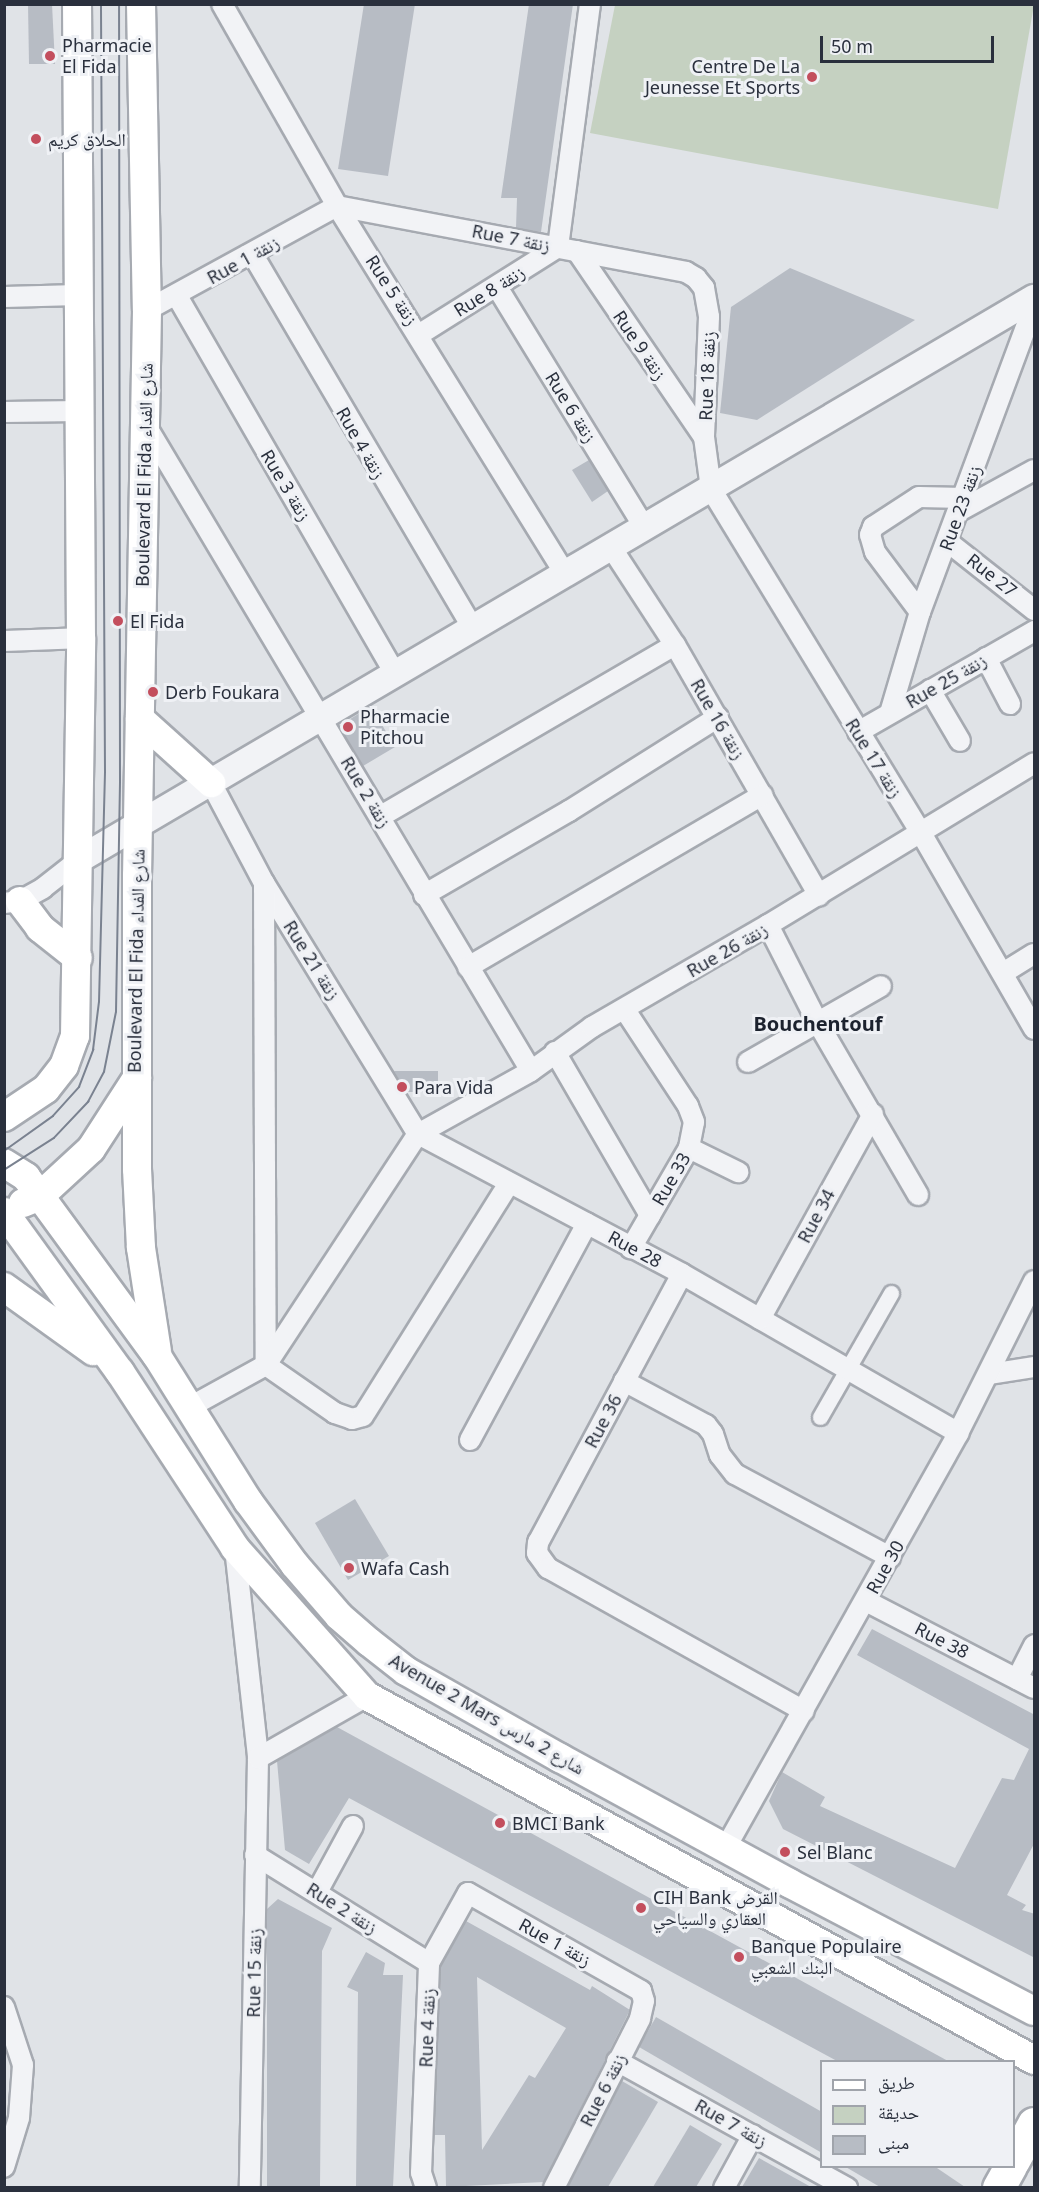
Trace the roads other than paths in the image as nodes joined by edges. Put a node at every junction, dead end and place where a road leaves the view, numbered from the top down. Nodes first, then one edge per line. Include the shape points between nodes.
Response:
1 (76, 4) edge
2 (141, 4) edge
3 (222, 4) edge
4 (590, 4) edge
5 (337, 206) junction
6 (567, 249) junction
7 (253, 255) junction
8 (686, 272) joint
9 (497, 287) junction
10 (78, 295) junction
11 (177, 296) junction
12 (4, 297) edge
13 (1035, 298) edge
14 (1035, 305) edge
15 (147, 310) junction
16 (420, 334) junction
17 (80, 411) junction
18 (4, 412) edge
19 (144, 422) junction
20 (704, 437) junction
21 (1035, 470) edge
22 (711, 489) junction
23 (961, 505) junction
24 (644, 527) junction
25 (948, 542) junction
26 (611, 547) junction
27 (565, 574) junction
28 (1035, 610) edge
29 (920, 612) junction
30 (473, 629) junction
31 (1035, 631) edge
32 (81, 638) junction
33 (4, 641) edge
34 (675, 645) junction
35 (986, 658) junction
36 (395, 674) junction
37 (930, 690) junction
38 (1010, 704) dead end
39 (890, 713) junction
40 (718, 717) junction
41 (321, 718) junction
42 (140, 719) junction
43 (858, 732) junction
44 (960, 741) dead end
45 (1035, 763) edge
46 (211, 783) junction
47 (762, 795) junction
48 (381, 816) junction
49 (139, 825) junction
50 (921, 833) junction
51 (80, 859) junction
52 (264, 883) junction
53 (424, 895) junction
54 (819, 895) junction
55 (12, 902) edge
56 (768, 926) junction
57 (1035, 954) edge
58 (78, 958) junction
59 (468, 966) junction
60 (1003, 974) junction
61 (881, 986) dead end
62 (625, 1010) junction
63 (818, 1023) junction
64 (1035, 1029) edge
65 (555, 1052) junction
66 (748, 1062) dead end
67 (531, 1071) junction
68 (137, 1078) junction
69 (873, 1114) junction
70 (4, 1117) edge
71 (418, 1134) junction
72 (689, 1148) junction
73 (4, 1163) edge
74 (738, 1172) dead end
75 (509, 1183) junction
76 (918, 1195) dead end
77 (40, 1196) junction
78 (4, 1212) edge
79 (650, 1215) junction
80 (586, 1224) junction
81 (631, 1248) junction
82 (682, 1274) junction
83 (1035, 1281) edge
84 (4, 1287) edge
85 (891, 1293) dead end
86 (760, 1319) junction
87 (157, 1356) junction
88 (266, 1365) junction
89 (1035, 1367) edge
90 (849, 1369) junction
91 (120, 1372) junction
92 (988, 1374) junction
93 (624, 1381) junction
94 (188, 1408) junction
95 (820, 1417) dead end
96 (958, 1433) junction
97 (470, 1440) dead end
98 (235, 1548) junction
99 (890, 1557) junction
100 (866, 1601) junction
101 (1035, 1645) edge
102 (1026, 1684) edge
103 (367, 1696) junction
104 (804, 1711) junction
105 (258, 1758) junction
106 (353, 1826) dead end
107 (725, 1849) junction
108 (255, 1855) junction
109 (316, 1892) junction
110 (468, 1893) joint
111 (429, 1963) junction
112 (641, 1990) joint
113 (4, 2007) edge
114 (1035, 2011) edge
115 (1035, 2060) edge
116 (617, 2061) junction
117 (1035, 2124) edge
118 (753, 2135) junction
119 (1015, 2160) edge
120 (4, 2167) edge
121 (1010, 2168) edge
122 (423, 2180) edge
123 (250, 2187) edge
124 (554, 2187) edge
125 (724, 2187) edge
126 (846, 2187) edge
127 (999, 2187) edge

1 - 10 main road
2 - 15 main road, Boulevard El Fida شارع الفداء
3 - 5 street, Rue 5 زنقة
4 - 6 street
5 - 6 street, Rue 7 زنقة
5 - 7 street, Rue 1 زنقة
5 - 16 street, Rue 5 زنقة
6 - 8 street, Rue 7 زنقة
6 - 9 street, Rue 8 زنقة
6 - 20 street, Rue 9 زنقة
7 - 11 street, Rue 1 زنقة
7 - 30 street, Rue 4 زنقة
8 - 20 street, Rue 18 زنقة via 704,288 709,309
9 - 16 street, Rue 8 زنقة
9 - 24 street, Rue 6 زنقة
10 - 12 street
10 - 17 main road
11 - 15 street, Rue 1 زنقة
11 - 36 street, Rue 3 زنقة
13 - 22 street
14 - 23 street, Rue 23 زنقة
15 - 19 main road, Boulevard El Fida شارع الفداء
16 - 27 street, Rue 5 زنقة
17 - 18 street
17 - 32 main road
19 - 41 street, Rue 2 زنقة
19 - 42 main road, Boulevard El Fida شارع الفداء
20 - 22 street, Rue 18 زنقة
21 - 23 street
22 - 24 street
22 - 43 street, Rue 17 زنقة
23 - 25 street, Rue 23 زنقة
23 - 29 street via 919,497 879,520 870,535 875,552
24 - 26 street
25 - 28 street, Rue 27
25 - 29 street, Rue 23 زنقة
26 - 27 street
26 - 34 street, Rue 16 زنقة
27 - 30 street
29 - 39 street, Rue 23 زنقة
30 - 36 street
31 - 35 street, Rue 25 زنقة
32 - 33 street
32 - 51 main road
34 - 40 street, Rue 16 زنقة
34 - 48 street
35 - 37 street, Rue 25 زنقة
35 - 38 street
36 - 41 street
37 - 39 street, Rue 25 زنقة
37 - 44 street
39 - 43 street, Rue 25 زنقة
40 - 47 street, Rue 16 زنقة
40 - 53 street
41 - 46 street
41 - 48 street, Rue 2 زنقة
42 - 46 main road
42 - 49 main road, Boulevard El Fida شارع الفداء
43 - 50 street, Rue 17 زنقة
45 - 50 street, Rue 26 زنقة
46 - 49 street
46 - 52 street, Rue 21 زنقة
47 - 54 street, Rue 16 زنقة
47 - 59 street
48 - 53 street, Rue 2 زنقة
49 - 51 street
49 - 68 main road, Boulevard El Fida شارع الفداء
50 - 54 street, Rue 26 زنقة
50 - 60 street, Rue 17 زنقة
51 - 55 street
51 - 58 main road
52 - 71 street, Rue 21 زنقة
52 - 88 street
53 - 59 street, Rue 2 زنقة
54 - 56 street, Rue 26 زنقة
55 - 58 main road
56 - 62 street, Rue 26 زنقة
56 - 63 street
57 - 60 street
58 - 70 main road via 75,1035 64,1066 45,1089
59 - 67 street, Rue 2 زنقة
60 - 64 street, Rue 17 زنقة
61 - 63 street
62 - 65 street, Rue 26 زنقة
62 - 72 street, Rue 33 via 688,1106 694,1122
63 - 66 street
63 - 69 street
65 - 67 street, Rue 26 زنقة
65 - 79 street
67 - 71 street, Rue 26 زنقة
68 - 77 main road, Boulevard El Fida شارع الفداء via 91,1149
68 - 87 main road via 141,1248
69 - 76 street
69 - 86 street, Rue 34
71 - 75 street, Rue 28
71 - 88 street
72 - 74 street
72 - 79 street, Rue 33
73 - 77 main road, Avenue 2 Mars شارع 2 مارس via 26,1177
75 - 80 street, Rue 28
75 - 88 street via 363,1416 352,1419 335,1413
77 - 78 main road, Boulevard El Fida شارع الفداء
77 - 87 main road, Avenue 2 Mars شارع 2 مارس
78 - 91 main road
79 - 81 street, Rue 33
80 - 81 street, Rue 28
80 - 97 street
81 - 82 street, Rue 28
82 - 86 street, Rue 28
82 - 93 street, Rue 36
83 - 92 street, Rue 30
84 - 91 main road via 40,1309
85 - 90 street
86 - 90 street, Rue 28
87 - 94 main road, Avenue 2 Mars شارع 2 مارس
88 - 94 street
89 - 92 street
90 - 95 street
90 - 96 street, Rue 28
91 - 98 main road
92 - 96 street, Rue 30
93 - 99 street via 706,1425 720,1455 735,1474
93 - 104 street, Rue 36 via 538,1542 537,1553 548,1568
94 - 107 main road, Avenue 2 Mars شارع 2 مارس via 248,1501 296,1565 339,1616 369,1642 406,1671
96 - 99 street, Rue 30
98 - 103 main road
98 - 105 street, Rue 15 زنقة
99 - 100 street, Rue 30
100 - 102 street, Rue 38
100 - 104 street, Rue 30
101 - 102 street, Rue 38
103 - 105 street
103 - 115 main road
104 - 107 street, Rue 30
105 - 108 street, Rue 15 زنقة
106 - 109 street
107 - 114 main road, Avenue 2 Mars شارع 2 مارس
108 - 109 street, Rue 2 زنقة
108 - 123 street, Rue 15 زنقة
109 - 111 street, Rue 2 زنقة
110 - 111 street, Rue 4 زنقة
110 - 112 street, Rue 1 زنقة
111 - 122 street, Rue 4 زنقة
112 - 116 street, Rue 6 زنقة via 644,2010
113 - 120 street via 23,2065 19,2118
116 - 118 street, Rue 7 زنقة
116 - 124 street, Rue 6 زنقة
117 - 119 main road
118 - 125 street
118 - 126 street, Rue 7 زنقة
121 - 127 main road

